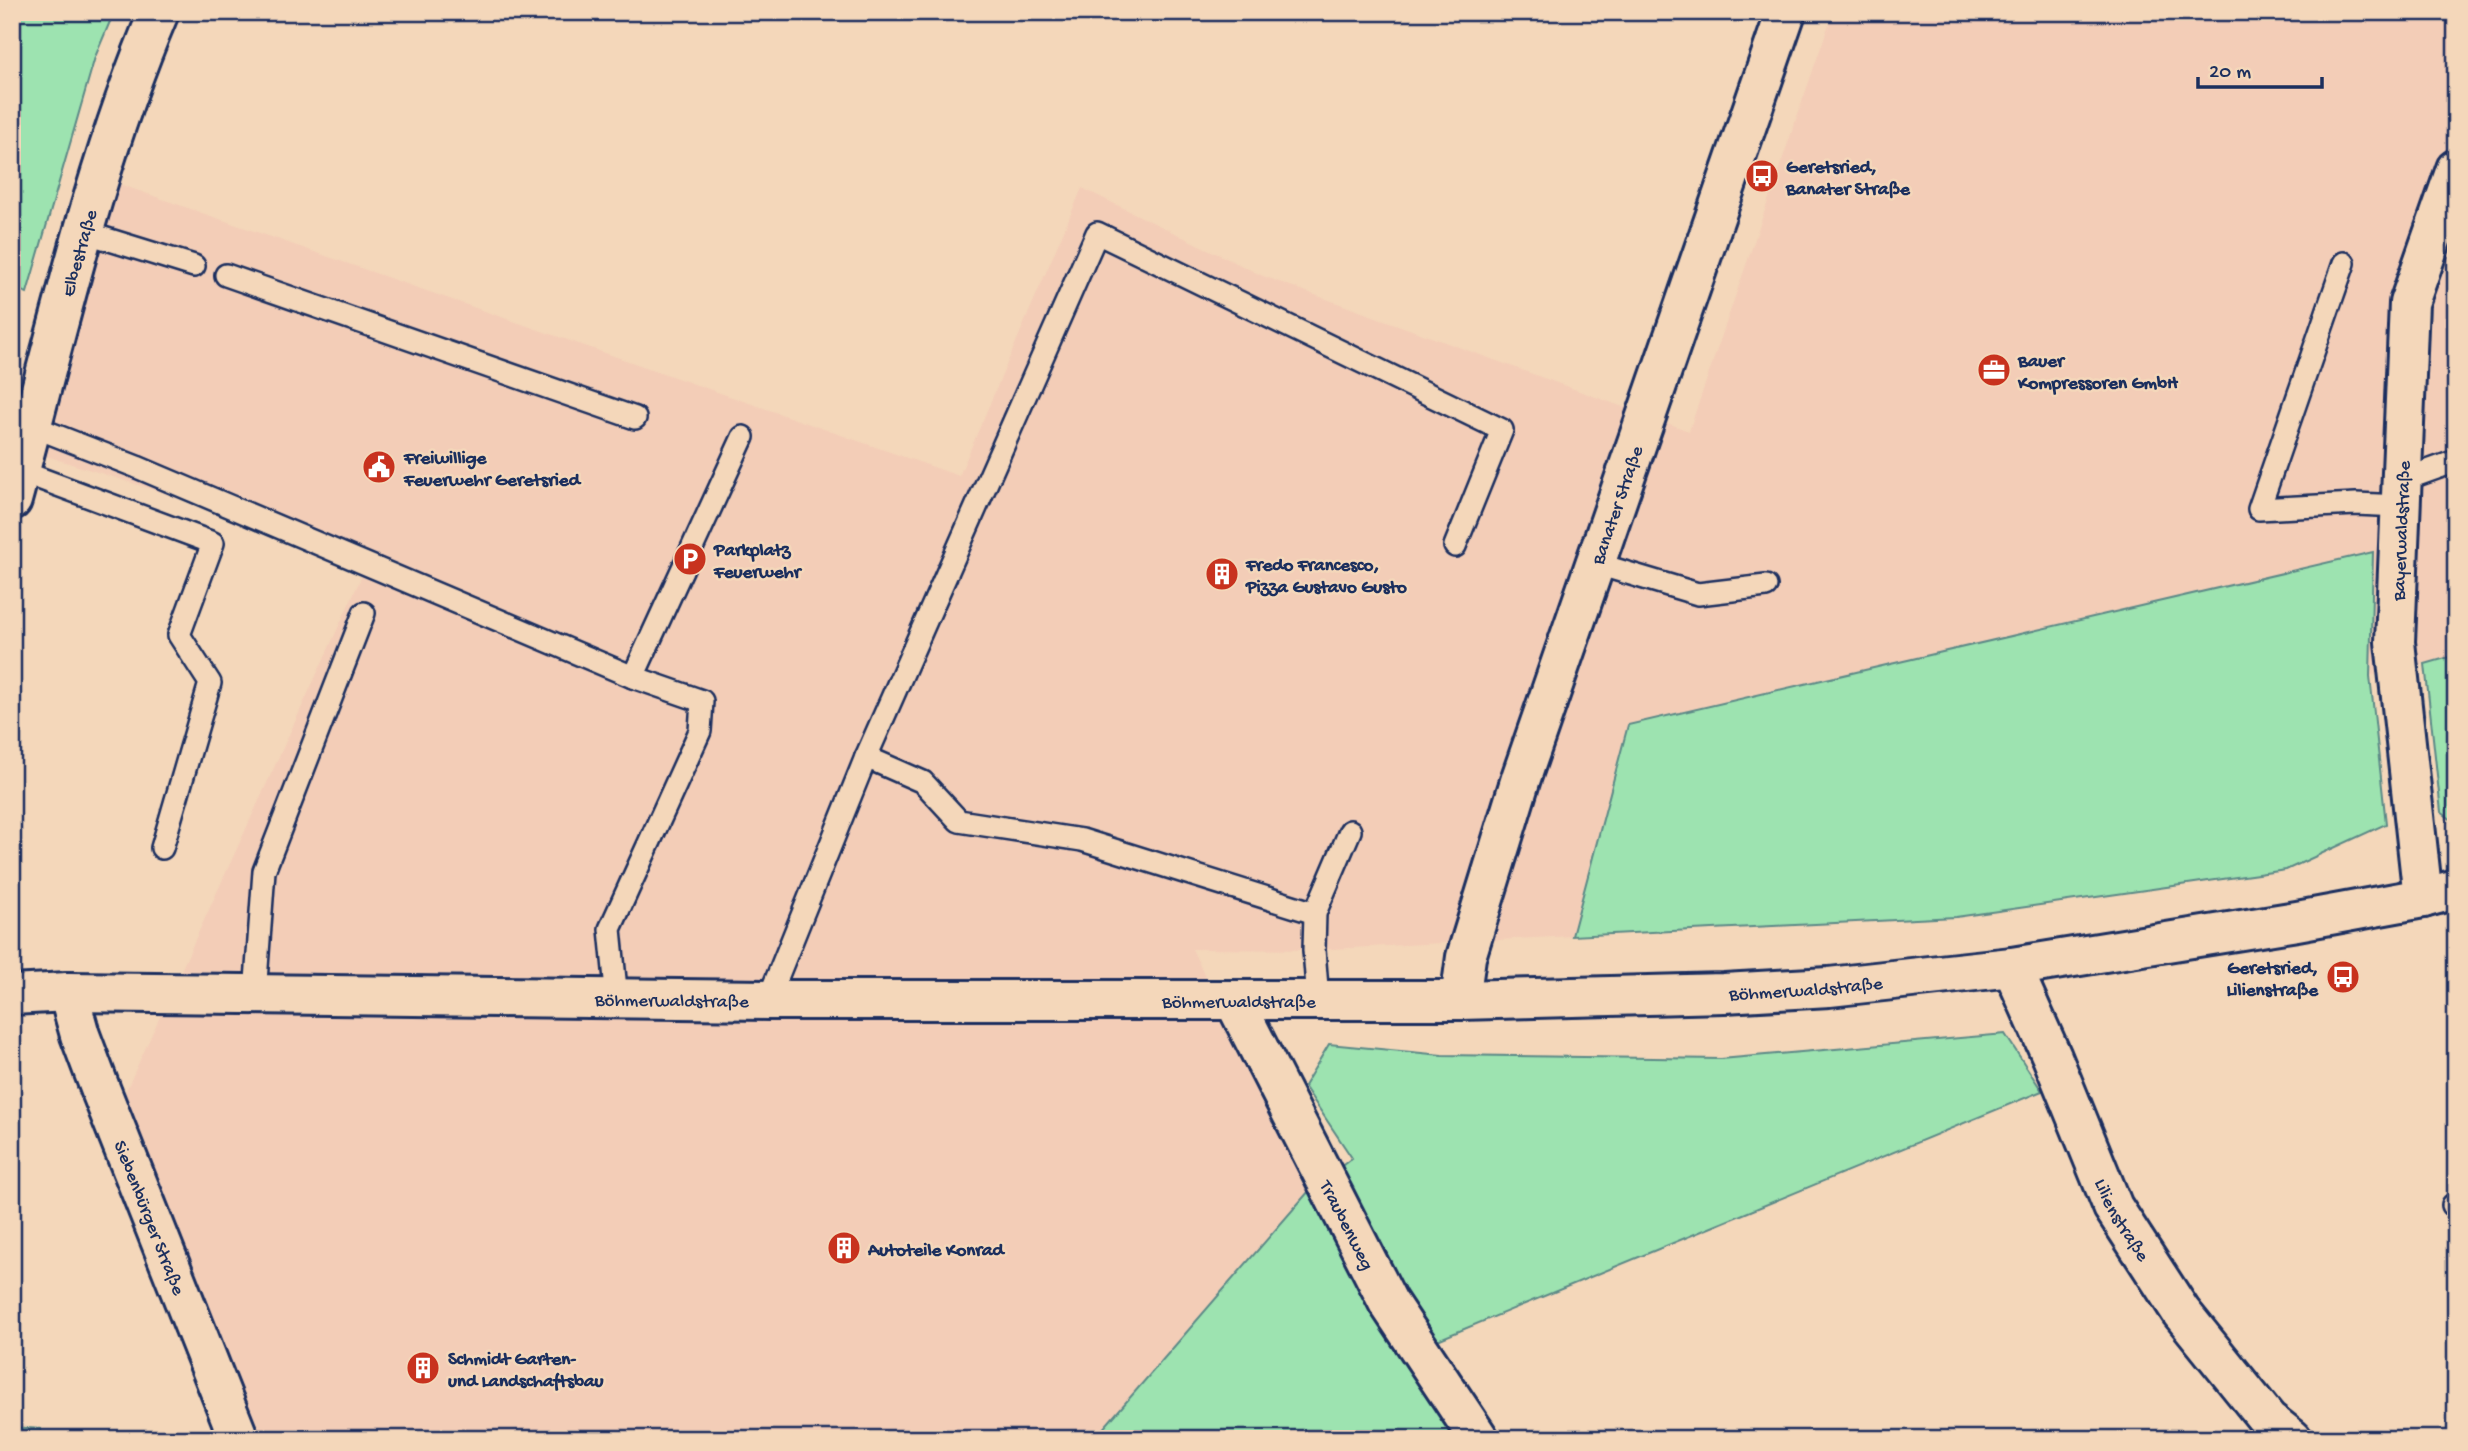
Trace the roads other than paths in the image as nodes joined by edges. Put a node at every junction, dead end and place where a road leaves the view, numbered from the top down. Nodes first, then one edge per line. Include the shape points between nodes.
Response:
1 (159, 12) edge
2 (1786, 12) edge
3 (2456, 169) edge
4 (84, 232) junction
5 (2344, 263) dead end
6 (194, 266) dead end
7 (226, 275) dead end
8 (635, 418) dead end
9 (32, 426) junction
10 (743, 437) dead end
11 (2456, 461) edge
12 (16, 486) edge
13 (2402, 493) junction
14 (1455, 547) dead end
15 (1594, 563) junction
16 (1766, 586) dead end
17 (364, 613) dead end
18 (633, 677) junction
19 (866, 757) junction
20 (1350, 831) dead end
21 (162, 848) dead end
22 (2439, 894) edge
23 (1315, 913) junction
24 (2012, 967) junction
25 (68, 992) junction
26 (12, 995) edge
27 (255, 995) junction
28 (617, 1000) junction
29 (768, 1000) junction
30 (1234, 1000) junction
31 (1318, 1000) junction
32 (1460, 1000) junction
33 (233, 1433) edge
34 (1479, 1439) edge
35 (2291, 1439) edge

1 - 4 street, Elbestraße via 139,59
2 - 15 street, Banater Straße
3 - 13 street, Bayerwaldstraße via 2409,303
4 - 6 lane
4 - 9 street, Elbestraße
5 - 13 lane via 2259,509 2356,505
7 - 8 lane
9 - 12 street, Elbestraße
9 - 18 lane
10 - 18 lane
11 - 13 lane
12 - 21 lane via 213,543 179,635 210,683
13 - 22 street, Bayerwaldstraße via 2395,642
14 - 19 lane via 1502,430 1097,233
15 - 16 lane via 1698,594
15 - 32 street, Banater Straße via 1479,912
17 - 27 lane via 264,871
18 - 28 lane via 702,701 701,730 610,929
19 - 23 lane via 923,782 959,821 1082,839
19 - 29 lane
20 - 23 lane
22 - 24 street, Böhmerwaldstraße
23 - 31 lane
24 - 32 street, Böhmerwaldstraße via 1750,992
24 - 35 street, Lilienstraße via 2113,1207 2182,1312 2268,1420
25 - 26 street, Böhmerwaldstraße
25 - 27 street, Böhmerwaldstraße
25 - 33 street, Siebenbürger Straße via 80,1035
27 - 28 street, Böhmerwaldstraße
28 - 29 street, Böhmerwaldstraße
29 - 30 street, Böhmerwaldstraße
30 - 31 street, Böhmerwaldstraße
30 - 34 street, Traubenweg via 1388,1302
31 - 32 street, Böhmerwaldstraße

